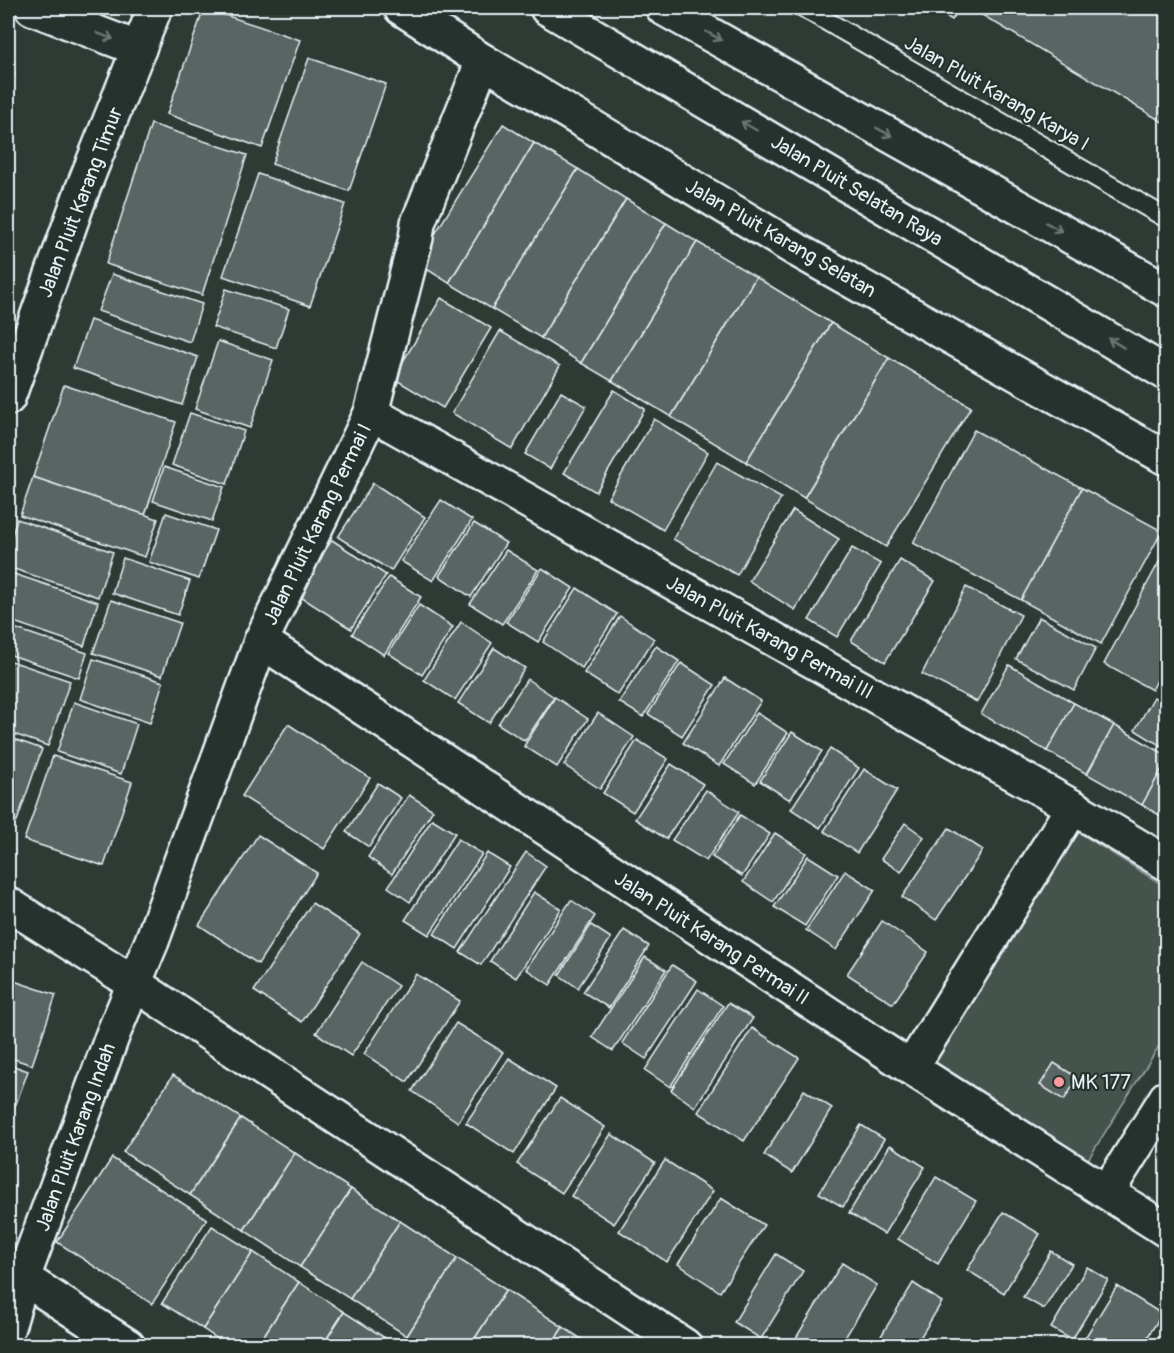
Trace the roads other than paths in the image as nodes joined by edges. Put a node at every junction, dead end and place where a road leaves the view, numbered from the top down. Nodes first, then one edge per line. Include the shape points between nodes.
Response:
1 (32, 8) edge
2 (155, 8) edge
3 (401, 8) edge
4 (547, 8) edge
5 (663, 8) edge
6 (804, 8) edge
7 (139, 49) junction
8 (483, 61) junction
9 (1167, 218) edge
10 (1167, 290) edge
11 (1167, 373) edge
12 (8, 398) edge
13 (371, 413) junction
14 (1167, 459) edge
15 (261, 641) junction
16 (1073, 807) junction
17 (1167, 863) edge
18 (8, 904) edge
19 (135, 984) junction
20 (911, 1068) junction
21 (1167, 1098) edge
22 (1107, 1192) junction
23 (1167, 1230) edge
24 (23, 1278) junction
25 (8, 1327) edge
26 (128, 1346) edge
27 (685, 1346) edge

1 -> 7 street
2 - 7 street, Jalan Pluit Karang Timur
3 - 8 street, Jalan Pluit Karang Selatan
11 -> 4 street, Jalan Pluit Selatan Raya
5 -> 10 street
6 - 9 lane, Jalan Pluit Karang Karya I
7 - 12 street, Jalan Pluit Karang Timur via 83,188
8 - 13 street, Jalan Pluit Karang Permai I via 418,223
8 - 14 street, Jalan Pluit Karang Selatan via 797,250
13 - 15 street, Jalan Pluit Karang Permai I
13 - 16 street, Jalan Pluit Karang Permai III
15 - 19 street, Jalan Pluit Karang Permai I
15 - 20 street, Jalan Pluit Karang Permai II
16 - 17 street, Jalan Pluit Karang Permai III
16 - 20 street
18 - 19 street
19 - 24 street, Jalan Pluit Karang Indah
19 - 27 street
20 - 22 street, Jalan Pluit Karang Permai II
21 - 22 street
22 - 23 street, Jalan Pluit Karang Permai II
24 - 25 street, Jalan Pluit Karang Indah
24 - 26 street

